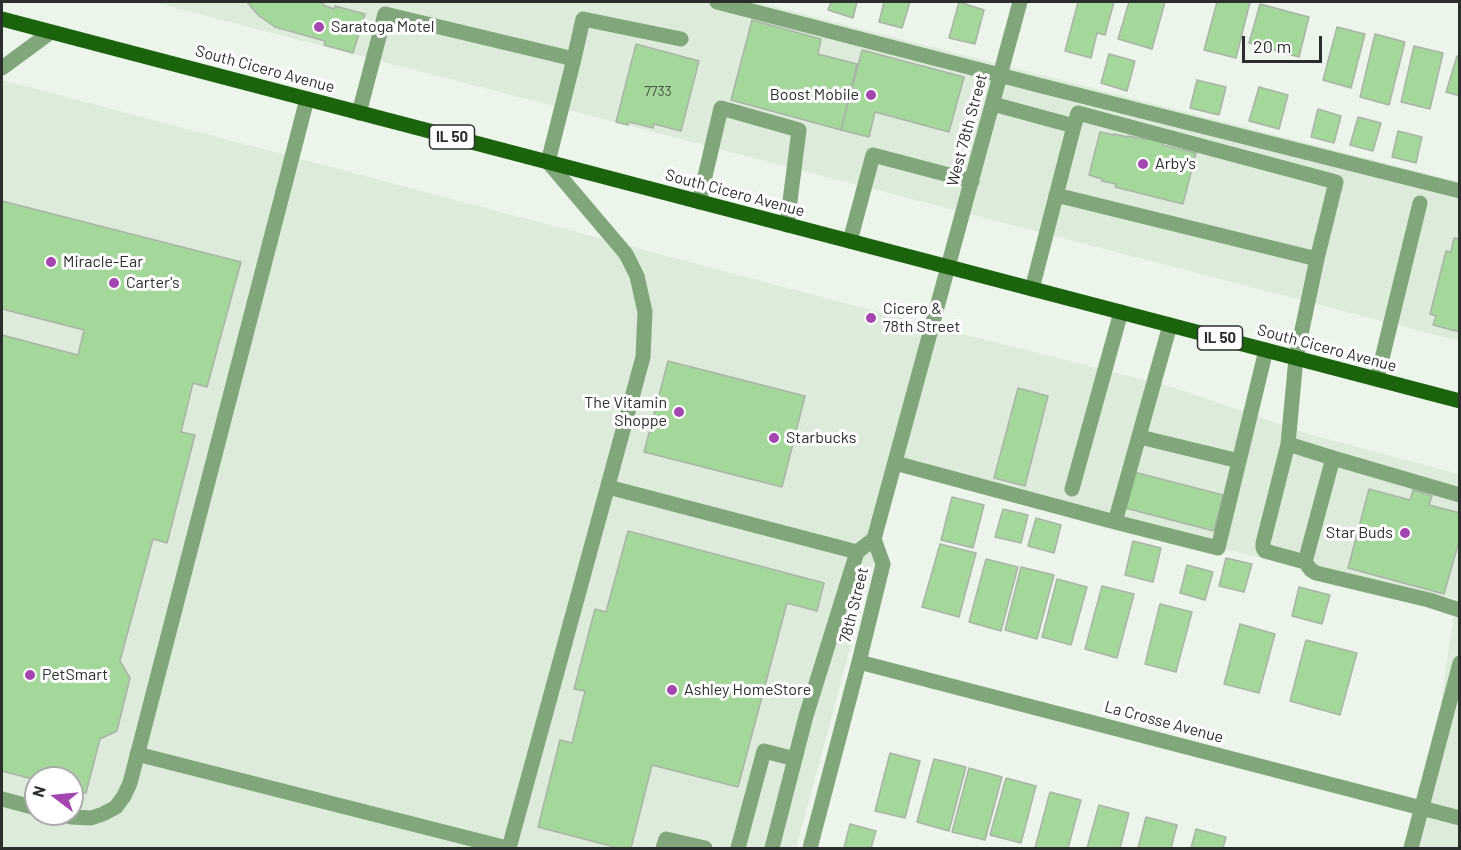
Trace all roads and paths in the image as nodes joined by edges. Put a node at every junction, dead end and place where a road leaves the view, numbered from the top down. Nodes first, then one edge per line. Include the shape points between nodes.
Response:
1 (717, 2) edge
2 (1020, 2) edge
3 (2, 19) edge
4 (51, 32) junction
5 (681, 39) dead end
6 (574, 59) junction
7 (2, 68) edge
8 (1000, 75) junction
9 (307, 99) junction
10 (993, 104) junction
11 (359, 113) junction
12 (1074, 126) junction
13 (548, 162) junction
14 (972, 181) junction
15 (1460, 190) edge
16 (1056, 195) junction
17 (699, 202) junction
18 (1420, 203) dead end
19 (787, 225) junction
20 (850, 241) junction
21 (1317, 259) junction
22 (949, 267) junction
23 (1032, 289) junction
24 (1121, 312) junction
25 (1170, 325) junction
26 (1266, 350) junction
27 (1296, 358) junction
28 (1377, 379) junction
29 (1460, 401) edge
30 (1140, 437) junction
31 (1288, 444) junction
32 (1333, 458) junction
33 (1239, 460) junction
34 (895, 463) junction
35 (608, 487) junction
36 (1072, 489) dead end
37 (1460, 495) edge
38 (1115, 522) junction
39 (874, 539) junction
40 (857, 552) junction
41 (1305, 562) junction
42 (1460, 610) edge
43 (859, 662) junction
44 (1460, 663) edge
45 (137, 754) junction
46 (795, 759) junction
47 (2, 799) edge
48 (24, 805) edge
49 (1422, 808) junction
50 (84, 818) edge
51 (1460, 818) edge
52 (508, 849) edge
53 (663, 849) edge
54 (705, 849) edge
55 (738, 849) edge
56 (772, 849) edge
57 (810, 849) edge
58 (1411, 849) edge

1 - 8 street
2 - 8 street, West 78th Street
3 - 4 main road, South Cicero Avenue / IL 50
4 - 7 street
4 - 9 main road, South Cicero Avenue / IL 50
5 - 6 street via 584,19
6 - 11 street via 385,14
6 - 13 street
8 - 10 street, West 78th Street
8 - 15 street
9 - 11 main road, South Cicero Avenue / IL 50
9 - 45 street
10 - 12 street
10 - 14 street, West 78th Street
11 - 13 main road, South Cicero Avenue / IL 50
12 - 16 street
12 - 21 street via 1078,112 1336,182
13 - 17 main road, South Cicero Avenue / IL 50
13 - 35 street via 626,254 637,276 645,312 643,357
14 - 20 street via 873,155
14 - 22 street, West 78th Street
16 - 21 street
16 - 23 street
17 - 19 main road, South Cicero Avenue / IL 50
17 - 19 street via 721,108 799,130
18 - 28 street
19 - 20 main road, South Cicero Avenue / IL 50
20 - 22 main road, South Cicero Avenue / IL 50
21 - 27 street
22 - 23 main road, South Cicero Avenue / IL 50
22 - 34 street
23 - 24 main road, South Cicero Avenue / IL 50
24 - 25 main road, South Cicero Avenue / IL 50
24 - 36 street
25 - 26 main road, South Cicero Avenue / IL 50
25 - 30 street
26 - 27 main road, South Cicero Avenue / IL 50
26 - 33 street
27 - 28 main road, South Cicero Avenue / IL 50
27 - 31 street
28 - 29 main road, South Cicero Avenue / IL 50
30 - 33 street
30 - 38 street
31 - 32 street
31 - 41 street via 1263,548
32 - 37 street
32 - 41 street
33 - 38 street via 1218,548
34 - 38 street
34 - 39 street
35 - 40 street
35 - 52 street
39 - 40 street
39 - 43 street, 78th Street via 883,564
40 - 46 street
41 - 42 street via 1316,573
43 - 49 street, La Crosse Avenue
43 - 57 street, 78th Street
44 - 49 street
45 - 50 street via 130,783 116,807
45 - 52 street
46 - 55 street via 764,751
46 - 56 street
47 - 48 street
49 - 51 street, La Crosse Avenue
49 - 58 street
53 - 54 street via 666,839

